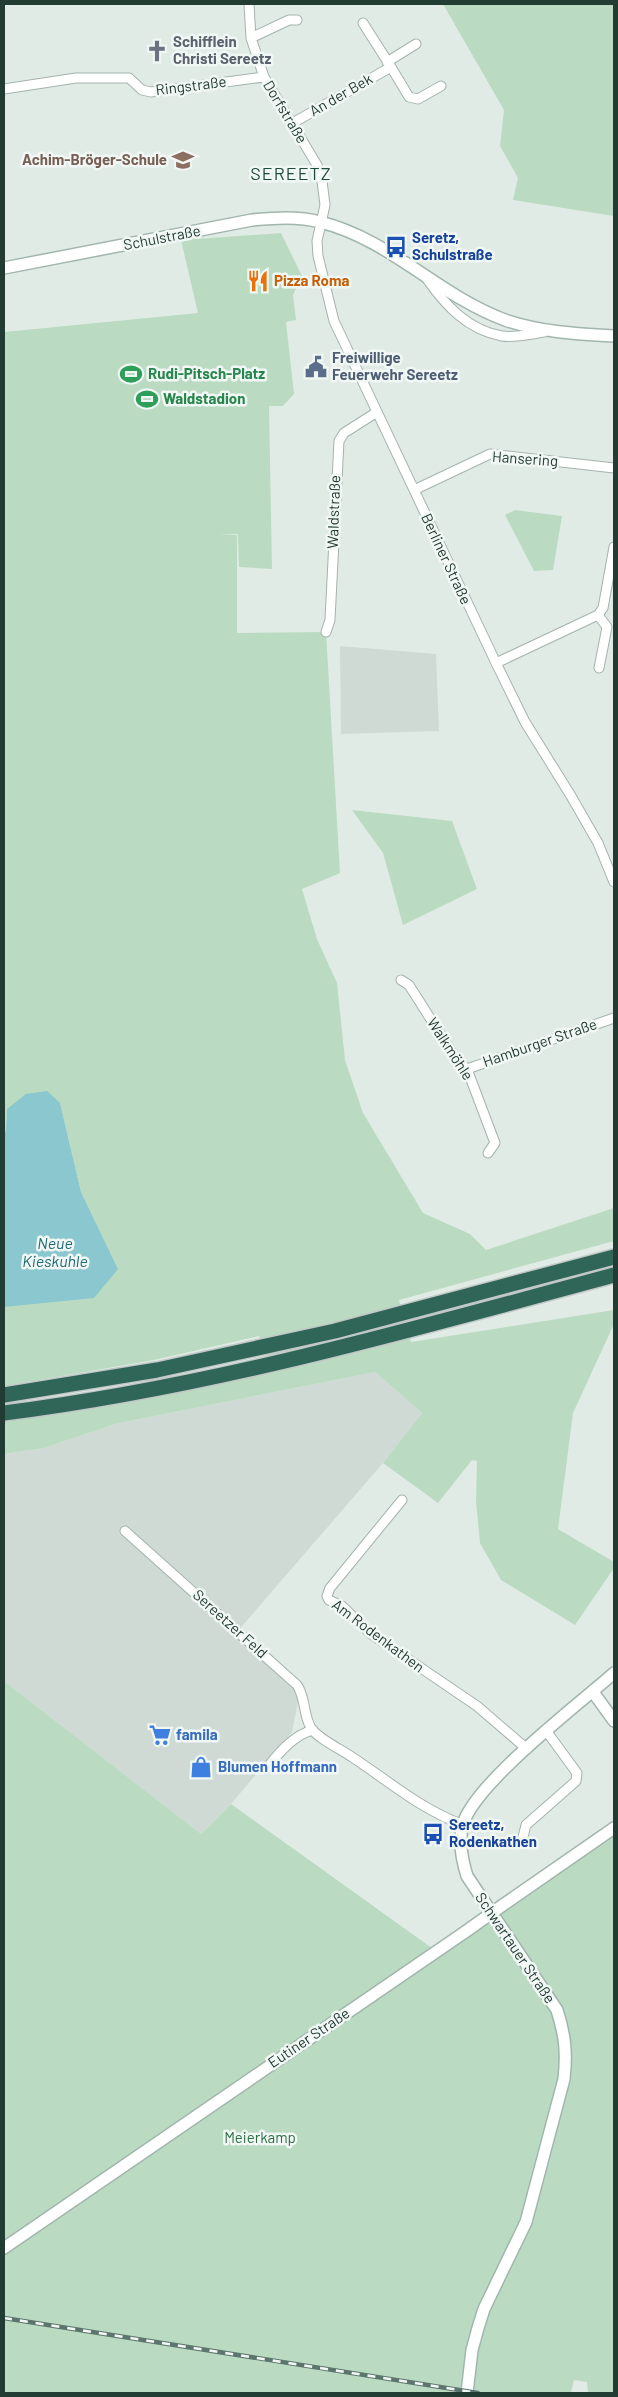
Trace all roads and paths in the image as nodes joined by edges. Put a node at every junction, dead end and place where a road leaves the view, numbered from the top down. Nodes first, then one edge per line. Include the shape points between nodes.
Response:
1 (249, 4) edge
2 (297, 20) dead end
3 (363, 23) dead end
4 (251, 38) junction
5 (416, 44) dead end
6 (389, 64) junction
7 (264, 77) junction
8 (441, 86) dead end
9 (4, 89) edge
10 (291, 124) junction
11 (320, 222) junction
12 (4, 268) edge
13 (424, 275) junction
14 (551, 332) junction
15 (614, 336) edge
16 (377, 412) junction
17 (614, 468) edge
18 (414, 490) junction
19 (614, 547) edge
20 (598, 615) junction
21 (326, 632) dead end
22 (496, 663) junction
23 (599, 668) dead end
24 (614, 882) edge
25 (401, 980) dead end
26 (614, 1018) edge
27 (467, 1069) junction
28 (488, 1153) dead end
29 (614, 1256) edge
30 (614, 1274) edge
31 (4, 1395) edge
32 (4, 1413) edge
33 (402, 1500) dead end
34 (125, 1531) dead end
35 (614, 1673) edge
36 (593, 1692) junction
37 (614, 1721) edge
38 (312, 1730) junction
39 (547, 1732) junction
40 (527, 1749) junction
41 (266, 1769) dead end
42 (463, 1825) junction
43 (614, 1828) edge
44 (523, 1837) dead end
45 (4, 2248) edge
46 (467, 2393) edge

1 - 4 street, Dorfstraße
2 - 4 street via 290,20
3 - 6 street, An der Bek
4 - 7 street, Dorfstraße
5 - 6 street, An der Bek
6 - 8 street, An der Bek via 409,97 418,100
6 - 10 street, An der Bek
7 - 9 street, Ringstraße via 151,92 142,90 129,78 76,78
7 - 10 street, Dorfstraße
10 - 11 street, Dorfstraße via 317,165 325,205
11 - 12 main road, Schulstraße via 290,218 252,220
11 - 13 main road via 386,248
11 - 16 street, Berliner Straße via 318,256 334,321
13 - 14 main road via 505,320
13 - 14 street via 460,318 480,329 503,336
14 - 15 main road
16 - 18 street, Berliner Straße
16 - 21 street, Waldstraße via 344,433 339,441 330,620
17 - 18 street, Hansering via 490,454
18 - 22 street, Berliner Straße
19 - 20 street via 603,608
20 - 22 street
20 - 23 street via 607,627
22 - 24 street, Berliner Straße via 525,722 598,843
25 - 27 street, Walkmöhle via 409,985 456,1059
26 - 27 street, Hamburger Straße
27 - 28 street, Walkmöhle via 495,1142
29 - 31 highway via 335,1331 157,1370
30 - 32 highway via 336,1348 159,1387
33 - 40 street, Am Rodenkathen via 330,1588 329,1600 342,1606 371,1634 476,1706
34 - 38 street, Sereetzer Feld via 297,1685 302,1692
35 - 36 main road, Schwartauer Straße
36 - 37 main road
36 - 39 main road, Schwartauer Straße
38 - 41 street via 303,1732
38 - 42 street via 406,1796 437,1815
39 - 40 main road, Schwartauer Straße
39 - 44 street via 577,1773 576,1780 526,1825
40 - 42 main road, Schwartauer Straße via 482,1792
42 - 46 main road, Schwartauer Straße via 462,1860 467,1876 556,2010 564,2031 567,2056 564,2079 526,2222 484,2309 472,2350
43 - 45 main road, Eutiner Straße, bridge

